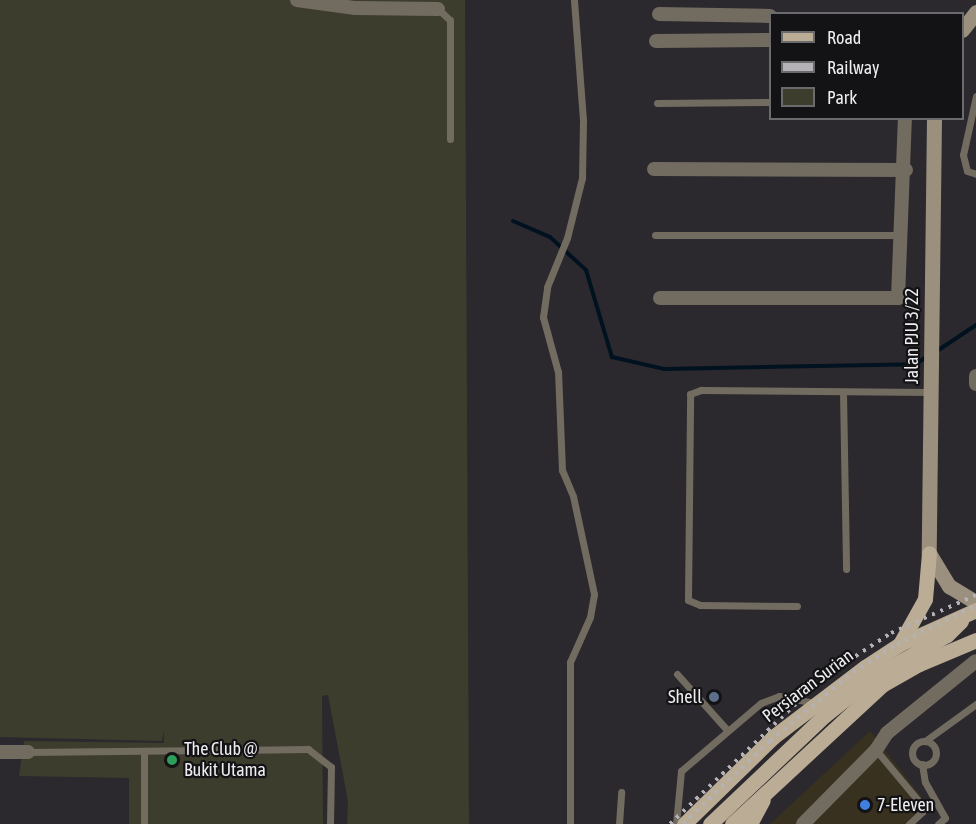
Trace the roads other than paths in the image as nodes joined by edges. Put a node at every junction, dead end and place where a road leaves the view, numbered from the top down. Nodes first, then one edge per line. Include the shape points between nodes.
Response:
1 (297, 0) edge
2 (574, 0) edge
3 (386, 5) edge
4 (438, 9) joint
5 (976, 12) edge
6 (659, 14) dead end
7 (752, 15) junction
8 (769, 16) edge
9 (964, 29) edge
10 (753, 40) junction
11 (769, 40) edge
12 (656, 41) dead end
13 (976, 96) edge
14 (769, 102) edge
15 (657, 103) dead end
16 (905, 120) edge
17 (934, 120) edge
18 (450, 139) dead end
19 (654, 169) dead end
20 (906, 170) junction
21 (976, 174) edge
22 (655, 235) dead end
23 (902, 235) junction
24 (660, 298) dead end
25 (976, 376) edge
26 (976, 384) edge
27 (843, 392) junction
28 (932, 392) junction
29 (929, 553) junction
30 (846, 568) dead end
31 (797, 606) dead end
32 (974, 608) edge
33 (976, 640) edge
34 (900, 644) junction
35 (976, 661) edge
36 (678, 674) dead end
37 (816, 704) junction
38 (976, 704) edge
39 (728, 731) junction
40 (925, 741) junction
41 (876, 750) junction
42 (0, 752) edge
43 (28, 752) joint
44 (144, 752) junction
45 (922, 764) junction
46 (772, 784) junction
47 (621, 792) dead end
48 (947, 821) edge
49 (144, 824) edge
50 (330, 824) edge
51 (570, 824) edge
52 (619, 824) edge
53 (675, 824) edge
54 (684, 824) edge
55 (710, 824) edge
56 (732, 824) edge
57 (750, 824) edge
58 (803, 824) edge
59 (909, 824) edge
60 (938, 824) edge

1 - 3 street
2 - 51 lane via 584,150 579,201 547,286 543,317 558,372 562,470 573,496 594,594 590,617 570,662
3 - 4 street
4 - 18 lane via 450,20
5 - 9 street
6 - 7 street
7 - 8 street
7 - 10 street
10 - 11 street
10 - 12 street
13 - 21 lane via 963,155 967,171
14 - 15 lane
16 - 20 street
17 - 28 street, Jalan PJU 3/22
19 - 20 street
20 - 23 street
22 - 23 lane
23 - 24 street via 900,291 892,301
25 - 26 street
27 - 28 lane
27 - 30 lane
27 - 31 lane via 701,390 687,399 688,600 700,605
28 - 29 street, Jalan PJU 3/22
29 - 32 street via 949,586
29 - 34 main road via 925,599
32 - 34 main road, Persiaran Surian
32 - 55 main road via 947,635 873,676 825,715
33 - 46 main road via 919,664 882,686
34 - 37 main road, Persiaran Surian
35 - 41 street via 886,733
36 - 39 lane
37 - 39 lane via 779,696 761,703
37 - 54 main road, Persiaran Surian via 773,736
38 - 40 lane
39 - 53 lane via 681,771
40 - 45 lane via 912,749 913,758
40 - 45 lane via 932,744 936,754 933,761
41 - 58 street
41 - 59 lane via 921,804 922,812
42 - 43 street
43 - 44 lane
44 - 49 lane
44 - 50 lane via 308,749 331,767
45 - 48 lane via 925,782
46 - 56 main road
46 - 57 main road
47 - 52 lane
48 - 60 lane

